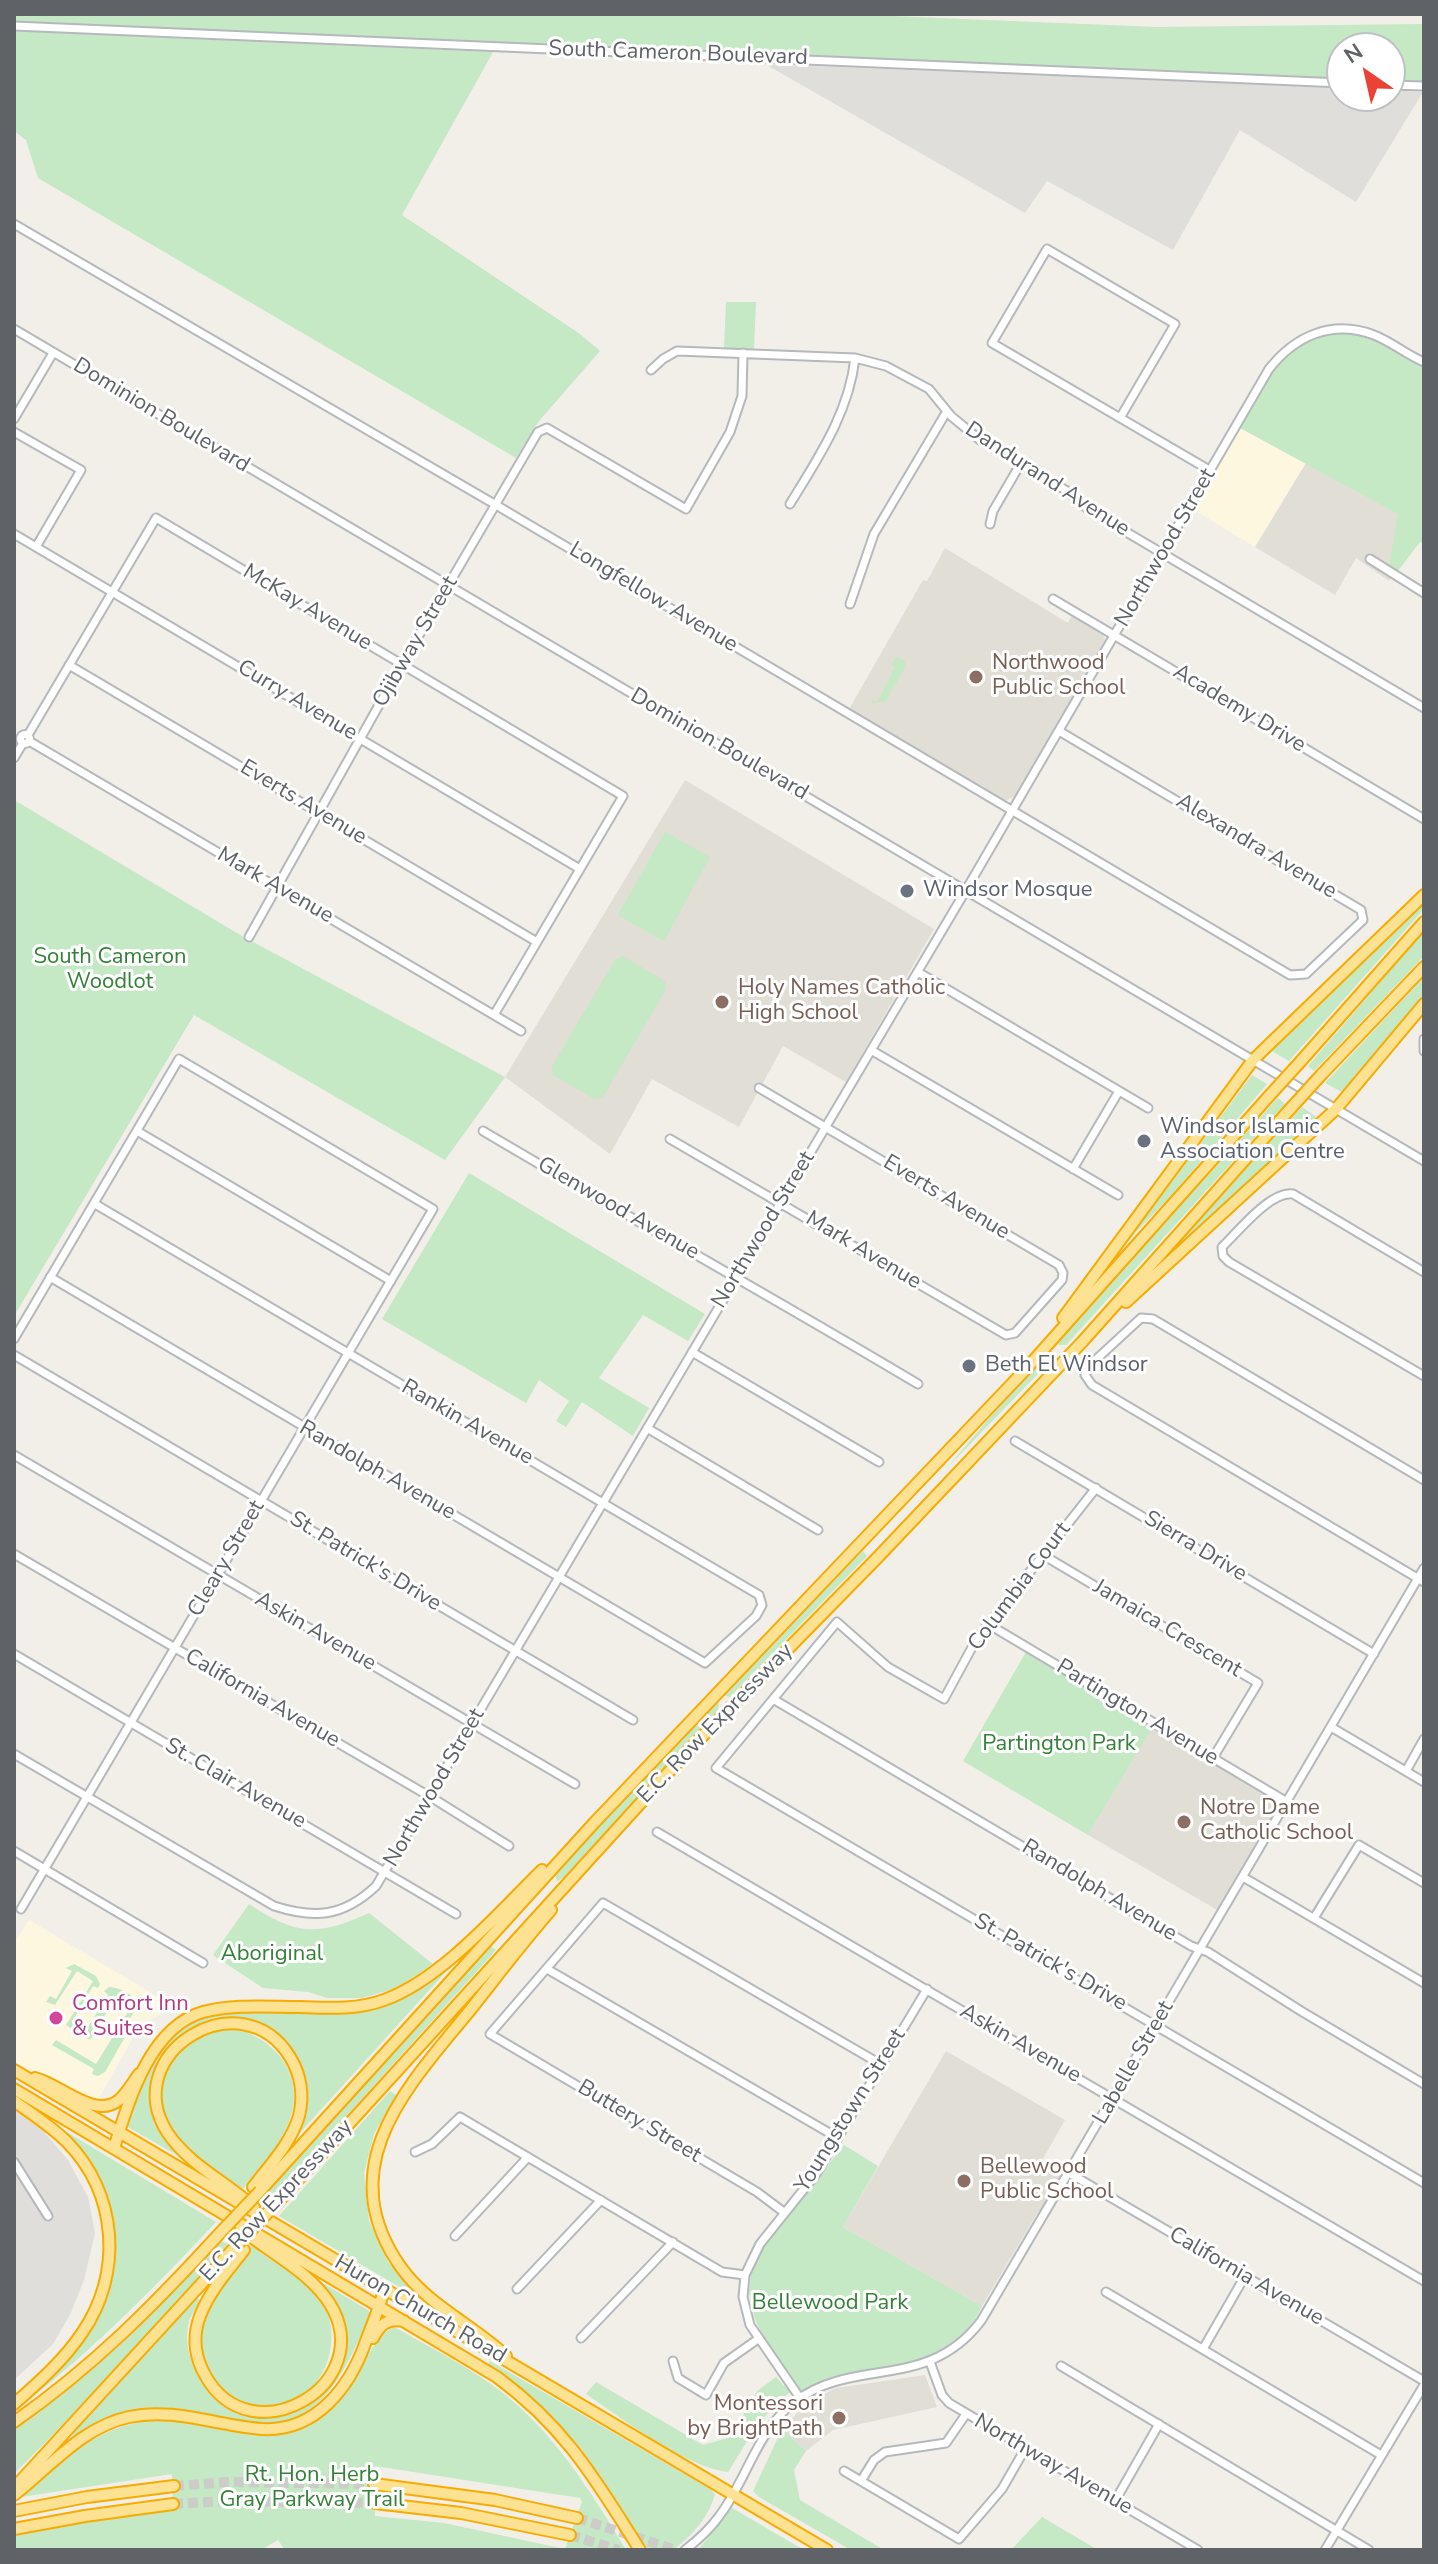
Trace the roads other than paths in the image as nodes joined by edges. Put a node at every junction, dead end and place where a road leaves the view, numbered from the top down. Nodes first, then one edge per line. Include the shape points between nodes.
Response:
1 (14, 26) edge
2 (1326, 82) edge
3 (14, 224) edge
4 (14, 329) edge
5 (53, 353) junction
6 (743, 353) junction
7 (855, 358) junction
8 (1424, 362) edge
9 (651, 370) dead end
10 (947, 411) junction
11 (1120, 418) junction
12 (14, 419) edge
13 (14, 432) edge
14 (1021, 463) junction
15 (1211, 471) junction
16 (790, 504) dead end
17 (496, 505) junction
18 (990, 524) dead end
19 (14, 534) edge
20 (36, 547) junction
21 (1163, 554) junction
22 (1370, 559) dead end
23 (449, 586) junction
24 (113, 592) junction
25 (1424, 593) edge
26 (1053, 599) dead end
27 (850, 604) dead end
28 (1115, 635) junction
29 (402, 664) junction
30 (69, 665) junction
31 (1424, 708) edge
32 (1059, 731) junction
33 (23, 738) edge
34 (360, 738) junction
35 (14, 758) edge
36 (1013, 810) junction
37 (318, 812) junction
38 (1424, 819) edge
39 (580, 869) junction
40 (277, 887) junction
41 (966, 890) junction
42 (1424, 895) edge
43 (1424, 922) edge
44 (249, 937) dead end
45 (537, 942) junction
46 (1424, 967) edge
47 (918, 972) junction
48 (1290, 975) joint
49 (1424, 1004) edge
50 (494, 1015) junction
51 (521, 1031) dead end
52 (1424, 1039) edge
53 (871, 1050) junction
54 (1424, 1051) edge
55 (1253, 1060) junction
56 (759, 1088) dead end
57 (1119, 1091) junction
58 (1148, 1108) dead end
59 (1336, 1109) junction
60 (825, 1127) junction
61 (137, 1131) junction
62 (483, 1131) dead end
63 (670, 1139) dead end
64 (1424, 1161) edge
65 (1073, 1169) junction
66 (1118, 1195) dead end
67 (779, 1203) junction
68 (95, 1204) junction
69 (1424, 1272) edge
70 (737, 1276) junction
71 (50, 1277) junction
72 (391, 1281) junction
73 (1015, 1333) joint
74 (14, 1339) edge
75 (1083, 1341) junction
76 (692, 1352) junction
77 (348, 1353) junction
78 (14, 1355) edge
79 (1026, 1369) junction
80 (1424, 1376) edge
81 (918, 1384) dead end
82 (304, 1428) junction
83 (647, 1428) junction
84 (1015, 1441) dead end
85 (14, 1455) edge
86 (879, 1462) dead end
87 (1424, 1480) edge
88 (1096, 1488) junction
89 (261, 1501) junction
90 (603, 1503) junction
91 (818, 1530) dead end
92 (14, 1554) edge
93 (1043, 1555) junction
94 (1424, 1568) edge
95 (218, 1575) junction
96 (559, 1577) junction
97 (1421, 1581) edge
98 (988, 1624) junction
99 (175, 1648) junction
100 (516, 1651) junction
101 (14, 1654) edge
102 (1374, 1654) junction
103 (705, 1663) joint
104 (773, 1699) junction
105 (633, 1720) dead end
106 (131, 1722) junction
107 (472, 1724) junction
108 (1331, 1727) junction
109 (1424, 1739) edge
110 (14, 1754) edge
111 (1213, 1758) junction
112 (1406, 1771) junction
113 (1424, 1782) edge
114 (575, 1784) dead end
115 (87, 1797) junction
116 (430, 1797) junction
117 (1287, 1802) junction
118 (594, 1823) junction
119 (657, 1832) dead end
120 (509, 1846) dead end
121 (14, 1851) edge
122 (590, 1856) junction
123 (44, 1869) junction
124 (386, 1872) junction
125 (1243, 1877) junction
126 (1424, 1883) edge
127 (21, 1909) dead end
128 (456, 1914) dead end
129 (1314, 1918) junction
130 (1201, 1949) junction
131 (203, 1963) dead end
132 (547, 1969) junction
133 (1424, 1983) edge
134 (927, 1989) junction
135 (1156, 2025) junction
136 (147, 2063) junction
137 (882, 2065) junction
138 (18, 2072) edge
139 (1424, 2084) edge
140 (14, 2089) edge
141 (1113, 2098) junction
142 (14, 2101) edge
143 (119, 2132) junction
144 (838, 2138) junction
145 (114, 2148) junction
146 (415, 2152) dead end
147 (528, 2157) junction
148 (14, 2162) edge
149 (1069, 2173) junction
150 (1424, 2183) edge
151 (257, 2189) junction
152 (601, 2200) junction
153 (215, 2208) junction
154 (785, 2213) junction
155 (48, 2216) dead end
156 (268, 2222) junction
157 (455, 2236) dead end
158 (673, 2242) junction
159 (241, 2247) junction
160 (745, 2275) junction
161 (1245, 2276) junction
162 (1424, 2281) edge
163 (384, 2289) junction
164 (517, 2289) dead end
165 (1106, 2292) dead end
166 (380, 2306) junction
167 (406, 2321) junction
168 (581, 2338) dead end
169 (758, 2339) junction
170 (1203, 2349) junction
171 (363, 2353) junction
172 (673, 2361) dead end
173 (930, 2362) junction
174 (1061, 2366) dead end
175 (519, 2368) junction
176 (1424, 2383) edge
177 (800, 2398) junction
178 (14, 2404) edge
179 (966, 2414) junction
180 (14, 2422) edge
181 (1159, 2424) junction
182 (1025, 2449) junction
183 (1381, 2455) junction
184 (844, 2471) dead end
185 (861, 2481) junction
186 (374, 2484) tunnel mouth
187 (19, 2486) edge
188 (174, 2486) tunnel mouth
189 (733, 2494) junction
190 (14, 2495) edge
191 (1115, 2501) junction
192 (375, 2503) tunnel mouth
193 (173, 2504) tunnel mouth
194 (14, 2511) edge
195 (577, 2518) tunnel mouth
196 (14, 2529) edge
197 (1336, 2530) junction
198 (570, 2535) tunnel mouth
199 (640, 2550) edge
200 (685, 2550) edge
201 (827, 2550) edge
202 (1198, 2550) edge
203 (1325, 2550) edge
204 (1369, 2550) edge

1 - 2 street, South Cameron Boulevard
3 - 17 street, Longfellow Avenue
4 - 5 street, Dominion Boulevard
5 - 12 street
5 - 23 street, Dominion Boulevard
6 - 7 street, Dandurand Avenue
6 - 9 street, Dandurand Avenue via 677,351
6 - 17 street, Ojibway Street via 742,396 730,432 686,509 547,428 538,432
7 - 10 street, Dandurand Avenue via 910,377 929,389
7 - 16 street via 830,439
8 - 15 street, Northwood Street via 1357,330 1334,329 1298,341 1269,369
10 - 14 street, Dandurand Avenue via 980,440
10 - 27 street via 874,534
11 - 11 street via 1175,324 1047,249 992,343
11 - 15 street
13 - 20 street via 81,470
14 - 18 street
14 - 21 street, Dandurand Avenue
15 - 21 street, Northwood Street
17 - 23 street, Ojibway Street
17 - 36 street, Longfellow Avenue
19 - 20 street, Curry Avenue
20 - 24 street, Curry Avenue
21 - 28 street, Northwood Street
21 - 31 street, Dandurand Avenue
22 - 25 street
23 - 29 street, Ojibway Street
23 - 41 street, Dominion Boulevard
24 - 29 street, McKay Avenue via 156,518
24 - 30 street
24 - 34 street, Curry Avenue
26 - 28 street, Academy Drive
28 - 32 street, Northwood Street
28 - 38 street, Academy Drive
29 - 34 street, Ojibway Street
29 - 39 street, McKay Avenue via 623,796
30 - 33 street
30 - 37 street, Everts Avenue
32 - 36 street, Northwood Street
32 - 48 street, Alexandra Avenue via 1361,910 1358,927 1306,974
33 - 35 street
33 - 40 street, Mark Avenue
34 - 37 street, Ojibway Street
34 - 39 street, Curry Avenue
36 - 41 street, Northwood Street
36 - 48 street, Longfellow Avenue
37 - 40 street, Ojibway Street
37 - 45 street, Everts Avenue
39 - 45 street
40 - 44 street, Ojibway Street
40 - 50 street, Mark Avenue
41 - 47 street, Northwood Street
41 - 55 street, Dominion Boulevard
42 - 55 highway
43 - 79 highway, E.C. Row Expressway, bridge
45 - 50 street
46 - 75 highway, E.C. Row Expressway, bridge
47 - 53 street, Northwood Street
47 - 57 street
49 - 59 highway
50 - 51 street, Mark Avenue
52 - 54 street
53 - 60 street, Northwood Street
53 - 65 street
55 - 59 street, Dominion Boulevard
55 - 79 highway
56 - 60 street, Everts Avenue
57 - 58 street
57 - 65 street
59 - 64 street, Dominion Boulevard
59 - 75 highway
60 - 67 street, Northwood Street
60 - 73 street, Everts Avenue via 1059,1265 1062,1280
61 - 68 street
61 - 72 street
61 - 72 street, Cleary Street via 179,1059 433,1209
62 - 70 street, Glenwood Avenue
63 - 67 street, Mark Avenue
65 - 66 street
67 - 70 street, Northwood Street
67 - 73 street, Mark Avenue via 1006,1335
68 - 71 street
68 - 77 street, Rankin Avenue
69 - 80 street via 1293,1194 1273,1198 1222,1247 1229,1262
70 - 76 street, Northwood Street
70 - 81 street, Glenwood Avenue
71 - 74 street
71 - 82 street, Randolph Avenue
72 - 77 street, Cleary Street
75 - 122 highway, E.C. Row Expressway
76 - 83 street, Northwood Street
76 - 86 street
77 - 82 street, Cleary Street
77 - 90 street, Rankin Avenue
78 - 89 street, St. Patrick's Drive
79 - 118 highway, E.C. Row Expressway
82 - 89 street, Cleary Street
82 - 96 street, Randolph Avenue
83 - 90 street, Northwood Street
83 - 91 street
84 - 88 street, Sierra Drive
85 - 95 street, Askin Avenue
87 - 97 street via 1153,1319 1133,1324 1085,1375 1092,1385
88 - 93 street, Columbia Court
88 - 102 street, Sierra Drive
89 - 95 street, Cleary Street
89 - 100 street, St. Patrick's Drive
90 - 96 street, Northwood Street
90 - 103 street, Rankin Avenue via 759,1595 762,1605 756,1616
92 - 99 street, California Avenue
93 - 98 street, Columbia Court
93 - 111 street, Jamaica Crescent via 1258,1683
94 - 97 street, Labelle Street
95 - 99 street, Cleary Street
95 - 107 street, Askin Avenue
96 - 100 street, Northwood Street
96 - 103 street, Randolph Avenue
97 - 102 street, Labelle Street
98 - 104 street, Columbia Court via 944,1699 888,1667 837,1622
98 - 111 street, Partington Avenue
99 - 106 street, Cleary Street
99 - 116 street, California Avenue
100 - 105 street, St. Patrick's Drive
100 - 107 street, Northwood Street
101 - 106 street, St. Clair Avenue
102 - 108 street, Labelle Street
104 - 130 street, Randolph Avenue
104 - 135 street, St. Patrick's Drive via 716,1768
106 - 115 street, Cleary Street
106 - 124 street, St. Clair Avenue
107 - 114 street, Askin Avenue
107 - 116 street, Northwood Street
108 - 112 street
108 - 117 street, Labelle Street
109 - 112 street
110 - 115 street, Northwood Street
111 - 117 street, Partington Avenue
112 - 113 street
115 - 123 street, Cleary Street
115 - 124 street, Northwood Street via 274,1906 300,1914 348,1907
116 - 120 street, California Avenue
116 - 124 street, Northwood Street
117 - 125 street, Labelle Street
118 - 136 highway via 447,1961 406,1990 355,2007 201,2012 172,2028
118 - 151 highway, E.C. Row Expressway
119 - 134 street, Askin Avenue
121 - 123 street
122 - 156 highway, E.C. Row Expressway, bridge via 277,2203
122 - 175 highway via 408,2086 376,2156 377,2216 399,2265 420,2290
123 - 127 street, Cleary Street
123 - 131 street
124 - 128 street, St. Clair Avenue
125 - 129 street
125 - 130 street, Labelle Street
126 - 129 street via 1359,1845
129 - 133 street
130 - 135 street, Labelle Street
130 - 139 street, Randolph Avenue
132 - 137 street via 603,1903
132 - 144 street
132 - 154 street, Buttery Street via 490,2034
134 - 137 street, Youngstown Street
134 - 141 street, Askin Avenue
135 - 141 street, Labelle Street
135 - 150 street, St. Patrick's Drive
136 - 138 highway via 122,2097 104,2106
136 - 143 highway
137 - 144 street, Youngstown Street
138 - 143 highway, Huron Church Road
140 - 145 highway, Huron Church Road
141 - 149 street, Labelle Street
141 - 162 street, Askin Avenue
142 - 178 highway via 57,2133 86,2166 101,2197 110,2237 106,2281 90,2321
143 - 145 highway
143 - 156 highway, Huron Church Road
144 - 154 street, Youngstown Street
145 - 153 highway, Huron Church Road
146 - 147 street via 432,2144 460,2117
147 - 152 street
147 - 157 street
148 - 155 street
149 - 161 street, California Avenue
149 - 173 street, Labelle Street via 981,2321 962,2343
151 - 156 highway via 298,2117 298,2073 288,2053 265,2033 245,2025 213,2025 185,2038 166,2060 157,2089 161,2121 190,2158
151 - 180 highway, E.C. Row Expressway, bridge via 120,2339
152 - 158 street
152 - 164 street
153 - 159 highway via 307,2279 335,2314 340,2342 332,2371 316,2393 285,2410 254,2411 234,2404 210,2384 199,2363 196,2333 203,2308
153 - 166 highway, Huron Church Road
154 - 160 street, Youngstown Street via 760,2244
156 - 159 highway, E.C. Row Expressway, bridge
156 - 163 highway, Huron Church Road
158 - 160 street via 722,2272
158 - 168 street
159 - 187 highway, E.C. Row Expressway
160 - 169 street via 743,2297
161 - 170 street
161 - 176 street, California Avenue
163 - 166 highway
163 - 175 highway, Huron Church Road
165 - 170 street
166 - 167 highway, Huron Church Road
166 - 171 highway
167 - 171 highway via 382,2324
167 - 199 highway, Huron Church Road via 497,2377 549,2420 584,2462
169 - 172 street via 724,2363 706,2395 678,2378
169 - 177 street
170 - 183 street
171 - 187 highway via 339,2393 304,2421 263,2429 181,2415 132,2417 90,2433
173 - 177 street, Labelle Street via 836,2382
173 - 179 street, Northway Avenue via 942,2395
174 - 181 street
175 - 189 highway, Huron Church Road
176 - 183 street
177 - 189 street, Labelle Street via 763,2438
179 - 182 street, Northway Avenue
179 - 185 street via 946,2443 885,2452
181 - 191 street
181 - 197 street
182 - 185 street via 1002,2489 959,2539
182 - 191 street, Northway Avenue
183 - 197 street
184 - 185 street
186 - 195 highway via 468,2495
187 - 190 highway
188 - 194 highway
189 - 200 street, Labelle Street via 715,2522
189 - 201 highway, Huron Church Road
191 - 202 street, Northway Avenue
192 - 198 highway via 483,2516
193 - 196 highway
197 - 203 street
197 - 204 street

